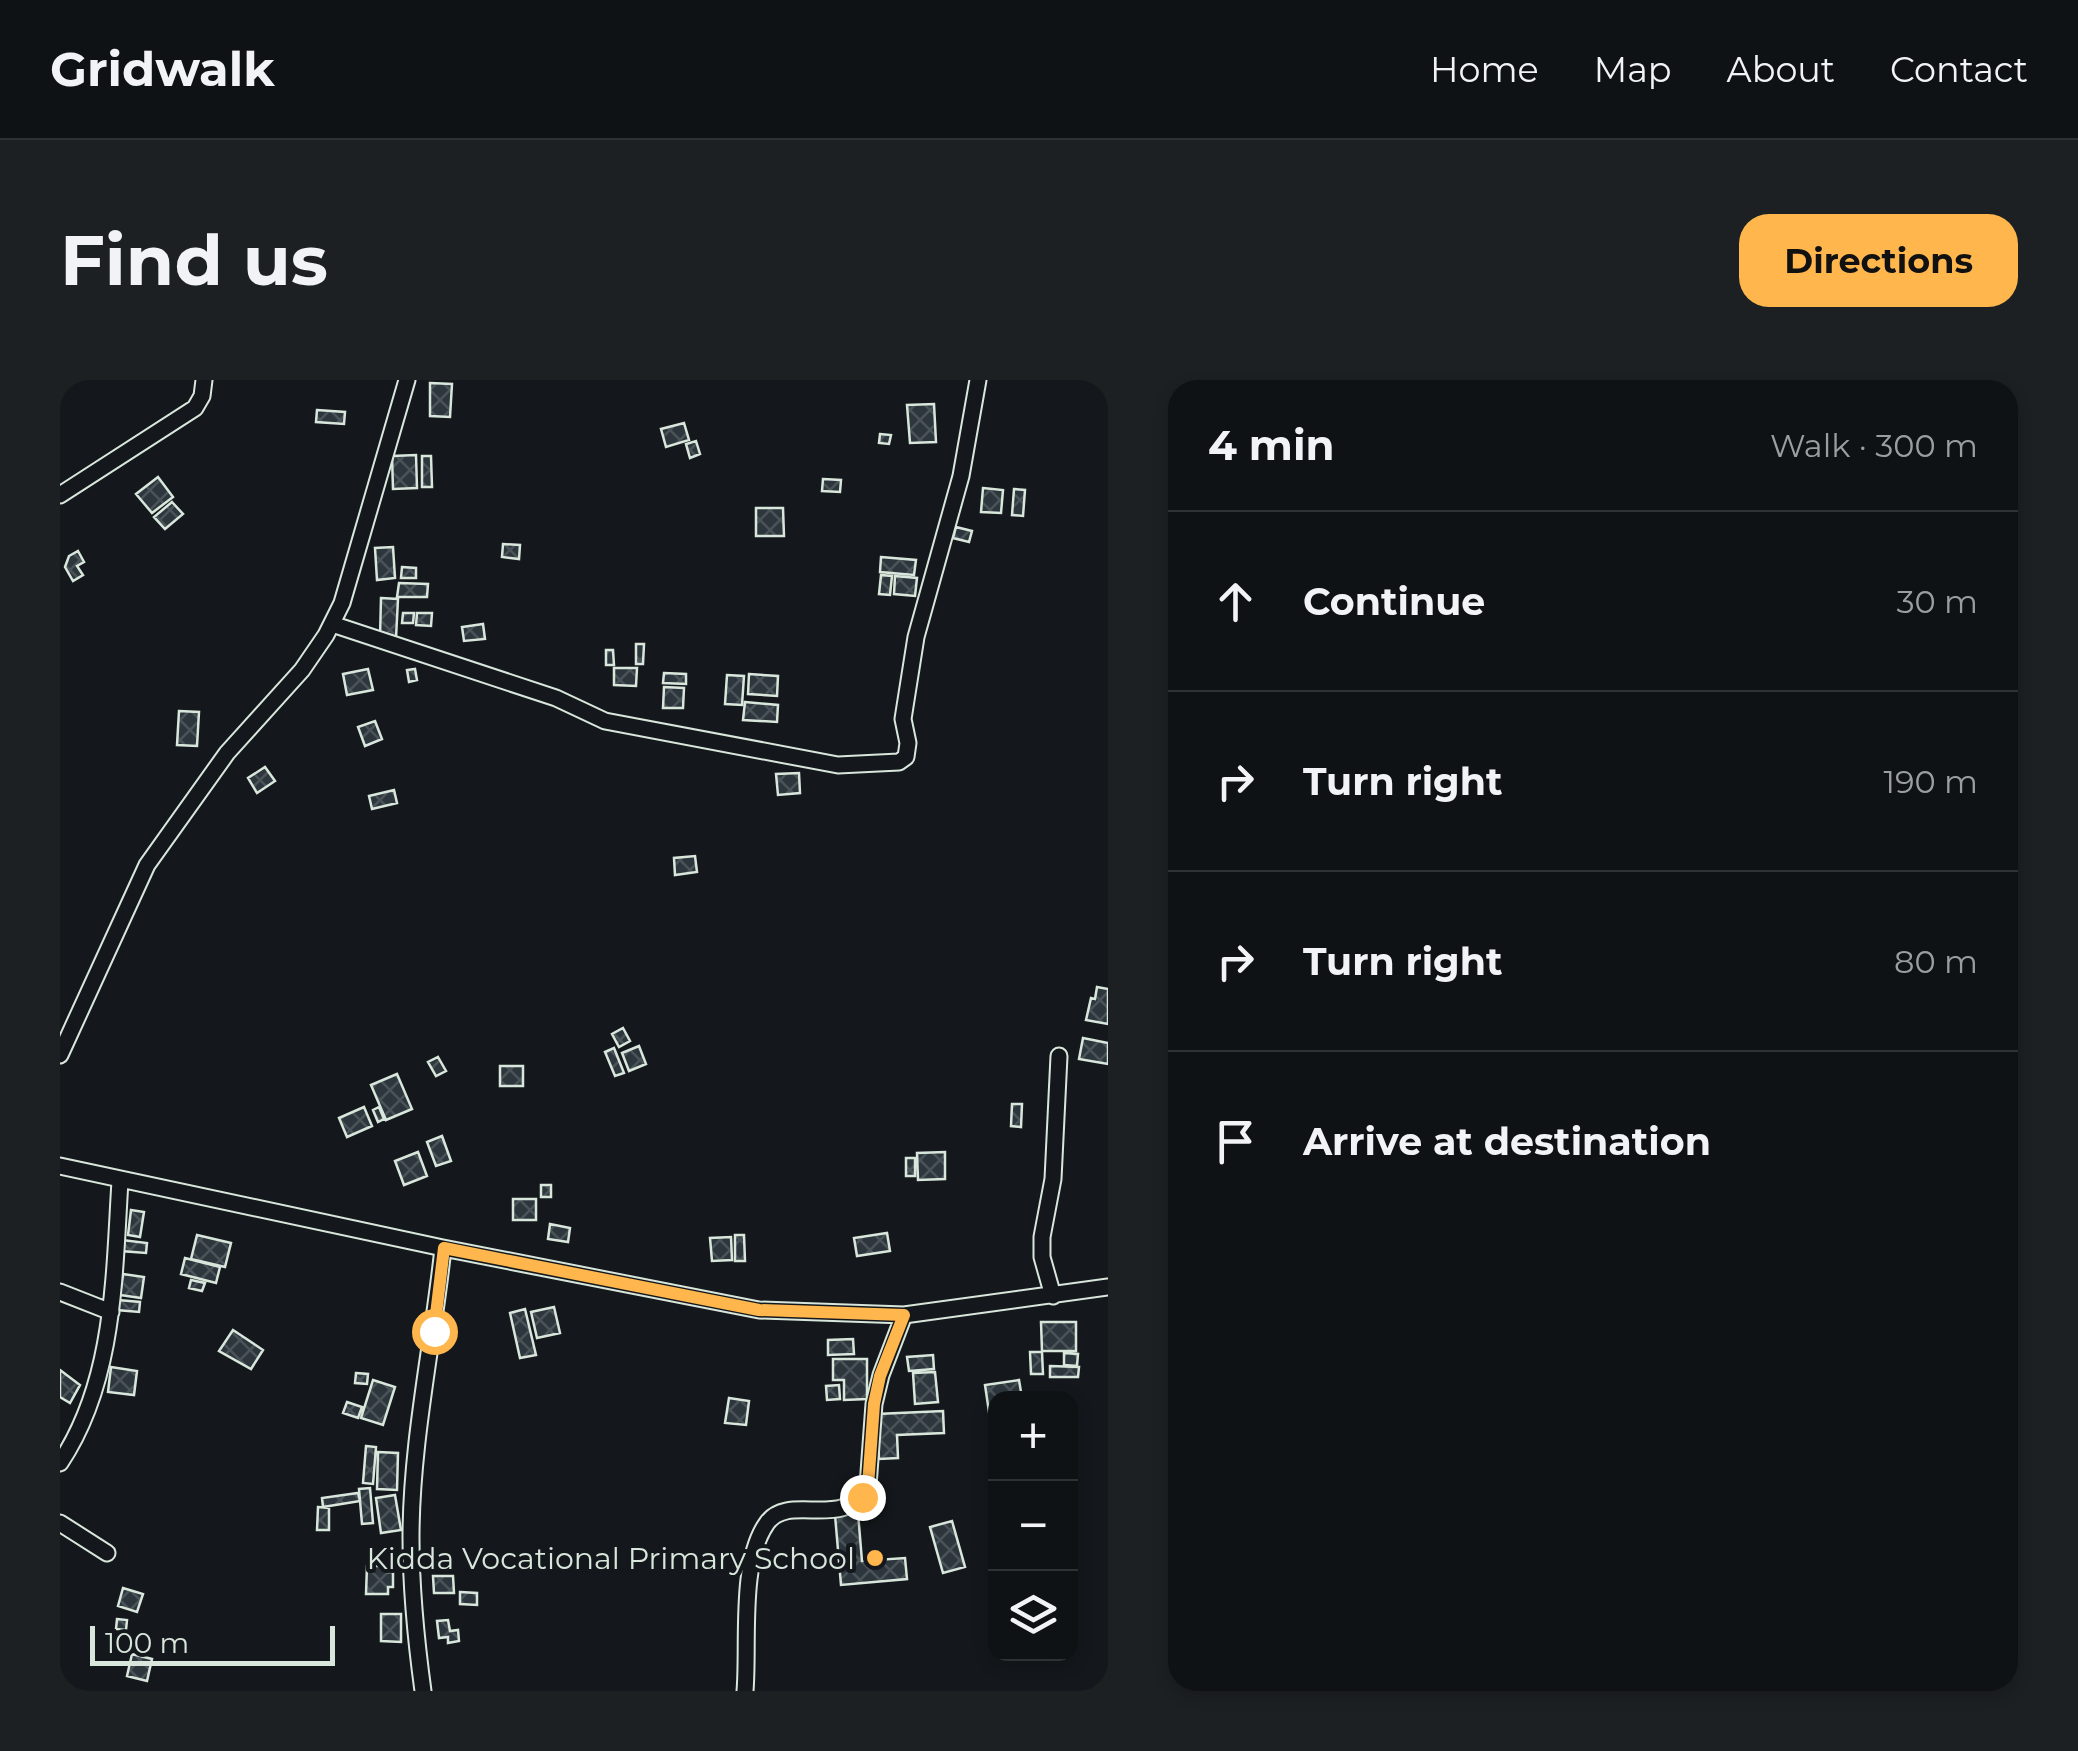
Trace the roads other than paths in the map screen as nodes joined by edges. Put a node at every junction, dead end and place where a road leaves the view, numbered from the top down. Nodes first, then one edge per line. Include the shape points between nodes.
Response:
1 (204, 380) edge
2 (407, 380) edge
3 (978, 380) edge
4 (60, 495) edge
5 (332, 624) junction
6 (60, 1055) edge
7 (1059, 1056) dead end
8 (60, 1166) edge
9 (120, 1181) junction
10 (444, 1248) junction
11 (1108, 1287) edge
12 (60, 1292) edge
13 (1053, 1296) junction
14 (111, 1312) junction
15 (904, 1315) junction
16 (60, 1462) edge
17 (60, 1523) edge
18 (107, 1553) dead end
19 (423, 1691) edge
20 (744, 1691) edge

1 - 4 street via 194,408
2 - 5 street
3 - 5 street via 960,476 916,636 903,719 908,744 899,762 838,766 605,721 556,698
5 - 6 street via 147,865
7 - 13 street via 1053,1179 1042,1237
8 - 9 street
9 - 10 street
9 - 14 street
10 - 15 street via 759,1310
10 - 19 street via 411,1535
11 - 13 street
12 - 14 street
13 - 15 street
14 - 16 street via 90,1401
15 - 20 street via 880,1376 862,1497 842,1510 777,1514 761,1534 750,1570
17 - 18 street

